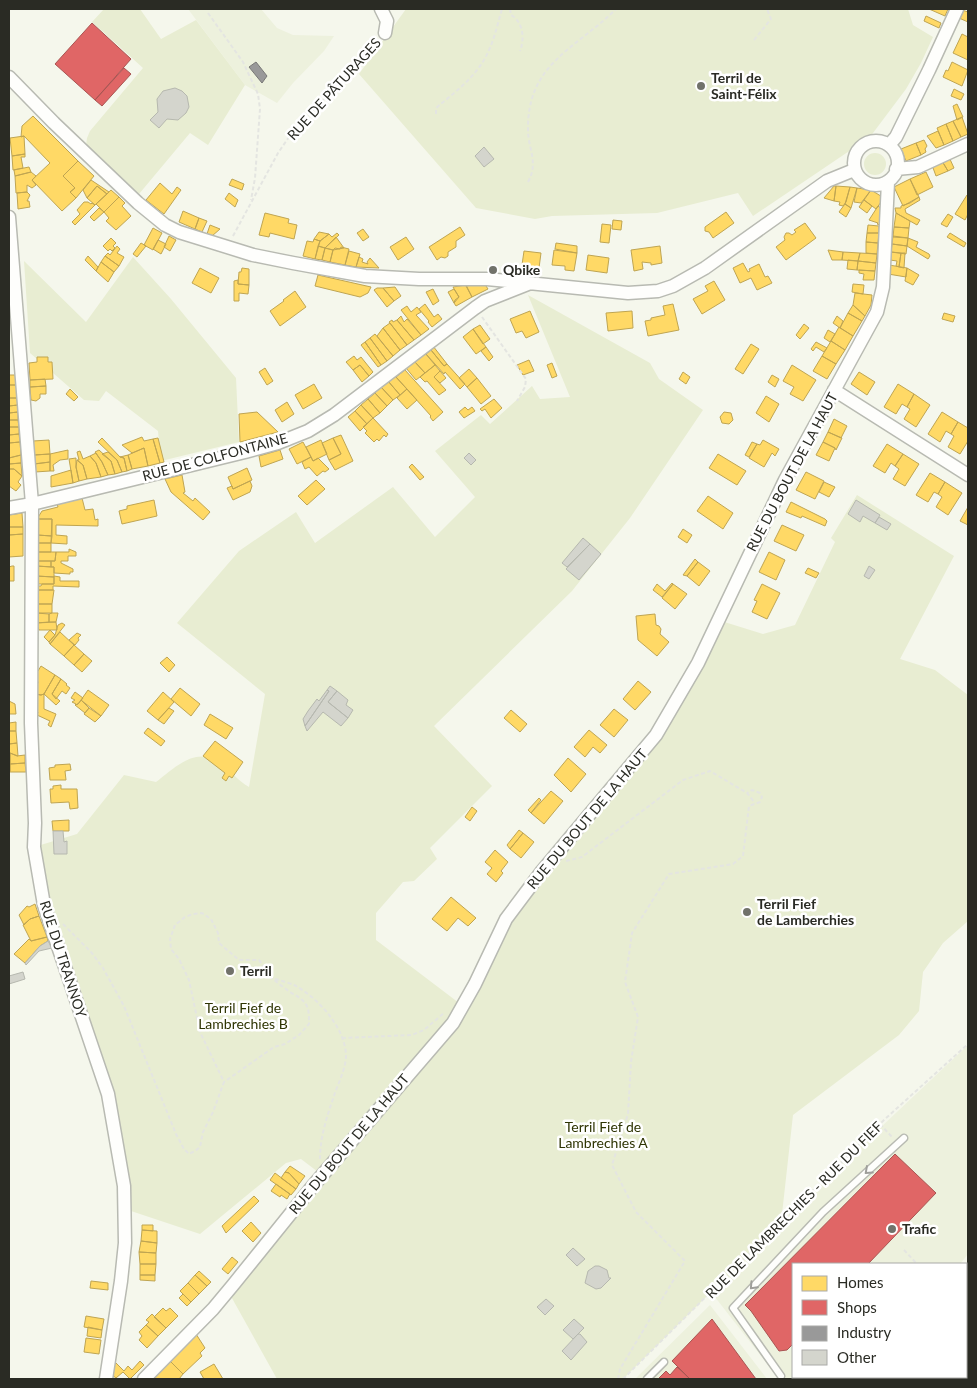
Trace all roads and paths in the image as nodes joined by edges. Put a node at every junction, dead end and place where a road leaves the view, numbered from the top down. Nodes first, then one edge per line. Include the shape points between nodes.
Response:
1 (381, 9) edge
2 (502, 9) edge
3 (510, 9) edge
4 (616, 9) edge
5 (767, 9) edge
6 (957, 9) edge
7 (208, 13) dead end
8 (385, 33) joint
9 (754, 40) dead end
10 (520, 51) dead end
11 (9, 77) edge
12 (436, 114) dead end
13 (968, 144) edge
14 (890, 145) junction
15 (854, 170) junction
16 (896, 170) junction
17 (528, 182) dead end
18 (888, 182) junction
19 (251, 203) junction
20 (9, 217) edge
21 (228, 248) junction
22 (528, 284) junction
23 (475, 308) junction
24 (834, 390) junction
25 (517, 401) dead end
26 (968, 475) edge
27 (32, 504) junction
28 (9, 508) edge
29 (747, 792) junction
30 (755, 803) junction
31 (575, 858) dead end
32 (44, 905) junction
33 (272, 979) junction
34 (424, 1030) dead end
35 (341, 1038) junction
36 (968, 1044) edge
37 (224, 1082) junction
38 (880, 1124) junction
39 (904, 1138) dead end
40 (898, 1144) junction
41 (324, 1173) junction
42 (904, 1250) dead end
43 (916, 1263) edge
44 (664, 1362) dead end
45 (781, 1376) dead end
46 (106, 1379) edge
47 (144, 1379) edge
48 (618, 1379) edge
49 (623, 1379) edge
50 (647, 1379) edge

1 - 8 street, RUE DE PÂTURAGES via 387,21
2 - 12 path via 490,50 479,69 436,108
3 - 10 path via 520,24 523,36
4 - 17 path via 552,62 539,80 529,110 527,131 533,173
5 - 9 path via 772,19
6 - 14 street
7 - 19 path via 243,62 258,94 260,108
8 - 19 path, RUE DE PÂTURAGES via 289,137
11 - 21 street via 66,136 155,218 179,232
13 - 16 street via 918,167
14 - 15 street via 870,142 860,148 855,155
14 - 16 street via 896,155
15 - 18 street via 861,181 868,184 876,186
15 - 22 street via 827,181 705,268 673,286 658,291 628,293
16 - 18 street
18 - 24 street, RUE DU BOUT DE LA HAUT via 883,287 877,312
19 - 21 path, RUE DE PÂTURAGES
20 - 27 street, RUE DU TRANNOY
21 - 22 street via 293,264 365,276 487,279
22 - 23 street, RUE DE COLFONTAINE
23 - 25 path via 526,379
23 - 27 street, RUE DE COLFONTAINE via 334,415 308,431 245,452
24 - 26 street
24 - 41 street, RUE DU BOUT DE LA HAUT via 785,480 698,663 656,734 542,871 506,920 453,1023
27 - 28 street, RUE DE COLFONTAINE
27 - 32 street, RUE DU TRANNOY via 34,848
29 - 30 path
29 - 30 path via 760,793 760,802
29 - 31 path via 710,771 683,780 582,857
30 - 48 path via 749,806 743,856 733,864 669,874 632,933 625,982 638,1017 628,1114 612,1165 636,1212 685,1261 620,1369
32 - 37 path via 103,968 124,1006 176,1134 189,1154 200,1147
32 - 46 street, RUE DU TRANNOY via 108,1094 123,1178 121,1281
33 - 35 path via 295,985 311,996 334,1021
33 - 37 path via 306,1003 309,1024 299,1035 274,1047
33 - 37 path via 259,960 239,960 219,943 211,919 202,913 186,917 175,926 170,939 171,949 189,980 200,1032
34 - 35 path via 412,1035
35 - 41 path via 346,1055 320,1143 319,1167
36 - 38 path, RUE DE LAMBRECHIES - RUE DU FIEF
38 - 40 path
38 - 49 path, RUE DE LAMBRECHIES - RUE DU FIEF
39 - 40 lane
40 -> 45 lane via 823,1212 733,1308
41 - 47 street, RUE DU BOUT DE LA HAUT via 223,1297
42 - 43 path
44 - 50 lane

